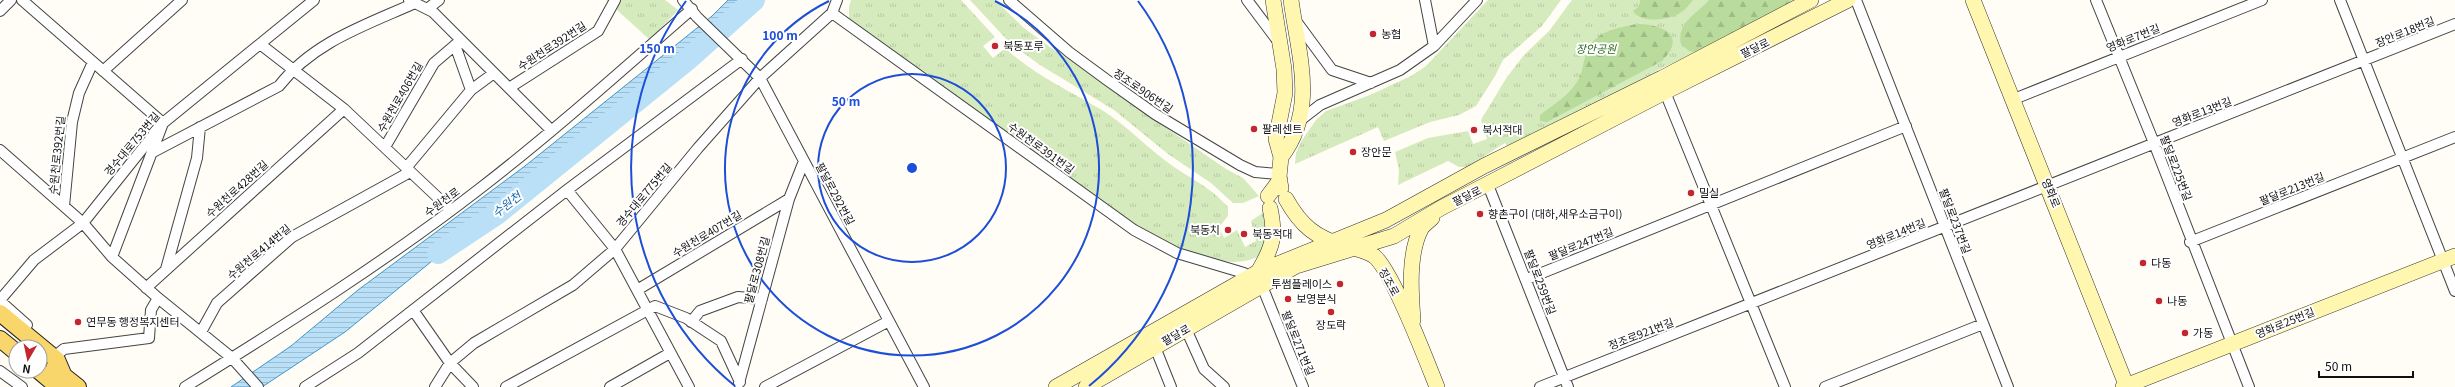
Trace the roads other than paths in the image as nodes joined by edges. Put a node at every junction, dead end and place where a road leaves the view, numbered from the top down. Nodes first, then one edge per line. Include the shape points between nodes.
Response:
1 (11, 0) edge
2 (22, 0) edge
3 (182, 0) edge
4 (314, 0) edge
5 (439, 0) edge
6 (616, 0) edge
7 (683, 0) edge
8 (837, 0) edge
9 (1009, 0) edge
10 (1247, 0) edge
11 (1273, 0) edge
12 (1291, 0) edge
13 (1425, 0) edge
14 (1477, 0) edge
15 (1810, 0) edge
16 (1848, 0) edge
17 (1856, 0) edge
18 (1973, 0) edge
19 (2096, 0) edge
20 (2262, 0) edge
21 (2340, 0) edge
22 (412, 1) edge
23 (427, 9) junction
24 (0, 10) edge
25 (694, 13) junction
26 (832, 13) junction
27 (1293, 18) junction
28 (2455, 24) edge
29 (458, 42) junction
30 (1279, 43) junction
31 (260, 44) junction
32 (1434, 46) junction
33 (739, 56) junction
34 (2118, 57) junction
35 (93, 62) junction
36 (2364, 62) junction
37 (292, 69) junction
38 (103, 71) junction
39 (494, 73) junction
40 (760, 78) junction
41 (1371, 83) junction
42 (509, 88) junction
43 (471, 90) junction
44 (1665, 92) junction
45 (2014, 99) junction
46 (344, 109) junction
47 (1298, 122) junction
48 (163, 123) junction
49 (1906, 126) junction
50 (200, 127) junction
51 (551, 130) junction
52 (2455, 137) edge
53 (2154, 143) junction
54 (385, 147) junction
55 (0, 150) edge
56 (153, 152) junction
57 (1281, 157) junction
58 (2402, 158) junction
59 (804, 161) junction
60 (408, 170) junction
61 (1281, 185) junction
62 (1488, 185) junction
63 (2049, 187) junction
64 (567, 190) junction
65 (789, 199) junction
66 (1712, 204) junction
67 (64, 206) junction
68 (1441, 208) junction
69 (451, 210) junction
70 (83, 223) junction
71 (1944, 227) junction
72 (1331, 242) junction
73 (2190, 242) junction
74 (1352, 248) junction
75 (615, 249) junction
76 (112, 257) junction
77 (2449, 259) edge
78 (166, 269) junction
79 (1256, 279) junction
80 (1527, 279) junction
81 (146, 288) junction
82 (637, 290) junction
83 (2455, 292) edge
84 (158, 298) junction
85 (762, 299) junction
86 (0, 301) edge
87 (1752, 304) junction
88 (647, 309) junction
89 (413, 310) junction
90 (0, 313) edge
91 (889, 321) junction
92 (691, 322) junction
93 (1983, 324) junction
94 (0, 326) edge
95 (1186, 329) junction
96 (1414, 329) junction
97 (201, 332) junction
98 (0, 339) edge
99 (17, 339) edge
100 (29, 339) edge
101 (44, 339) edge
102 (2232, 344) junction
103 (8, 346) edge
104 (1154, 347) junction
105 (670, 353) junction
106 (48, 356) edge
107 (233, 360) junction
108 (450, 363) junction
109 (0, 371) edge
110 (48, 375) edge
111 (60, 381) edge
112 (1566, 382) edge
113 (739, 384) edge
114 (22, 387) edge
115 (78, 387) edge
116 (186, 387) edge
117 (258, 387) edge
118 (305, 387) edge
119 (435, 387) edge
120 (473, 387) edge
121 (506, 387) edge
122 (610, 387) edge
123 (689, 387) edge
124 (765, 387) edge
125 (924, 387) edge
126 (1056, 387) edge
127 (1086, 387) edge
128 (1171, 387) edge
129 (1224, 387) edge
130 (1303, 387) edge
131 (1437, 387) edge
132 (1540, 387) edge
133 (1784, 387) edge
134 (1825, 387) edge
135 (2008, 387) edge
136 (2126, 387) edge
137 (2248, 387) edge

1 - 24 street
2 - 35 street
3 - 38 street
4 - 31 street, 경수대로753번길
5 - 23 street
6 - 42 street, 수원천로392번길 via 598,31
7 - 25 street, 팔달로292번길
8 - 26 street
9 - 61 street, 정조로906번길 via 1070,52 1155,114 1245,168
10 - 30 street
11 - 30 main road
12 - 27 main road
13 - 32 street
14 - 32 street
15 - 72 main road, 팔달로 via 1662,78 1484,166 1386,220
16 - 44 main road, 팔달로
17 - 49 street, 팔달로237번길
18 - 45 main road, 영화로
19 - 34 street, 팔달로225번길
20 - 34 street, 영화로7번길
21 - 36 street
22 - 23 street
22 - 37 street via 330,41
23 - 29 street via 433,12
25 - 33 street, 팔달로292번길
25 - 51 street, 수원천로
26 - 40 street, 경수대로775번길
26 - 79 street, 수원천로391번길 via 1134,230 1177,253
27 - 41 street via 1332,70
27 - 47 main road via 1304,95
28 - 36 street, 장안로18번길
29 - 39 street
29 - 43 street
29 - 54 street, 수원천로406번길 via 434,63
30 - 57 main road via 1285,93 1276,139
31 - 37 street
31 - 48 street, 경수대로753번길
32 - 41 street via 1400,70
33 - 40 street, 팔달로292번길
33 - 64 street
34 - 45 street, 영화로7번길
34 - 53 street, 팔달로225번길
35 - 38 street
35 - 67 street, 수원천로392번길 via 79,93 72,122
36 - 53 street, 영화로13번길
36 - 58 street
37 - 46 street
37 - 50 street via 279,86
38 - 48 street
39 - 42 street
39 - 43 street
40 - 59 street, 팔달로292번길
40 - 75 street, 경수대로775번길 via 698,148
41 - 47 street via 1320,105
42 - 51 street
43 - 60 street, 수원천로414번길
44 - 62 main road, 팔달로
44 - 66 street
45 - 63 main road, 영화로
46 - 54 street
46 - 78 street, 수원천로428번길
47 - 57 main road via 1292,143
48 - 56 street
48 - 70 street, 경수대로753번길
49 - 66 street
49 - 71 street, 팔달로237번길
50 - 56 street
50 - 78 street via 197,158
51 - 69 street, 수원천로
52 - 58 street, 팔달로213번길
53 - 63 street, 영화로13번길
53 - 73 street, 팔달로225번길
54 - 60 street
55 - 67 street
56 - 76 street
57 - 61 main road
58 - 73 street, 팔달로213번길
58 - 77 street
59 - 65 street, 팔달로308번길
59 - 91 street, 팔달로292번길
60 - 69 street
60 - 97 street, 수원천로414번길 via 292,237 217,303
61 - 72 main road, 정조로 via 1296,217 1314,233
61 - 79 main road via 1269,202 1274,234 1271,249
62 - 68 main road, 팔달로
62 - 80 street, 팔달로259번길
63 - 71 street, 영화로14번길
63 - 136 main road, 영화로
64 - 75 street
64 - 89 street
65 - 82 street, 수원천로407번길
65 - 85 street, 팔달로308번길
66 - 80 street, 팔달로247번길
66 - 87 street
67 - 70 street
68 - 74 main road, 팔달로 via 1394,236
68 - 96 main road via 1421,228 1414,257 1410,284
69 - 107 street, 수원천로 via 386,258
70 - 76 street
70 - 86 street, 경수대로753번길 via 34,260
71 - 87 street, 영화로14번길
71 - 93 street, 팔달로237번길
72 - 74 main road, 정조로
72 - 79 main road, 팔달로
73 - 102 street, 팔달로225번길
74 - 79 main road, 팔달로
74 - 96 main road, 정조로 via 1374,256
75 - 82 street
75 - 108 street, 경수대로775번길 via 573,285 474,343
76 - 81 street
77 - 83 street
77 - 102 main road, 영화로25번길
78 - 81 street, 수원천로428번길
79 - 95 main road, 팔달로
79 - 126 main road, 팔달로
79 - 130 street, 팔달로271번길
80 - 112 street, 팔달로259번길
81 - 84 street
82 - 88 street
84 - 97 street
84 - 106 street via 151,310 149,338 64,349
85 - 92 street via 738,297 700,311
85 - 113 street, 팔달로308번길
86 - 101 street
87 - 112 street, 정조로921번길
87 - 133 street
88 - 92 street via 655,306
88 - 105 street
88 - 121 street
89 - 108 street
89 - 118 street via 358,353
90 - 100 main road
91 - 124 street
91 - 125 street, 팔달로292번길
92 - 113 street via 721,341
93 - 134 street
93 - 135 street, 팔달로237번길
94 - 99 main road
95 - 104 main road, 팔달로
95 - 129 street via 1204,369
96 - 131 main road, 정조로
97 - 107 street
98 - 103 main road
102 - 136 main road, 영화로25번길
102 - 137 street, 팔달로225번길
104 - 127 main road, 팔달로
104 - 128 street
105 - 122 street
105 - 123 street
106 - 111 main road
107 - 116 street, 수원천로
107 - 117 street
108 - 119 street, 경수대로775번길
108 - 120 street
109 - 114 street
110 - 111 main road
111 - 115 main road
112 - 132 street, 정조로921번길

